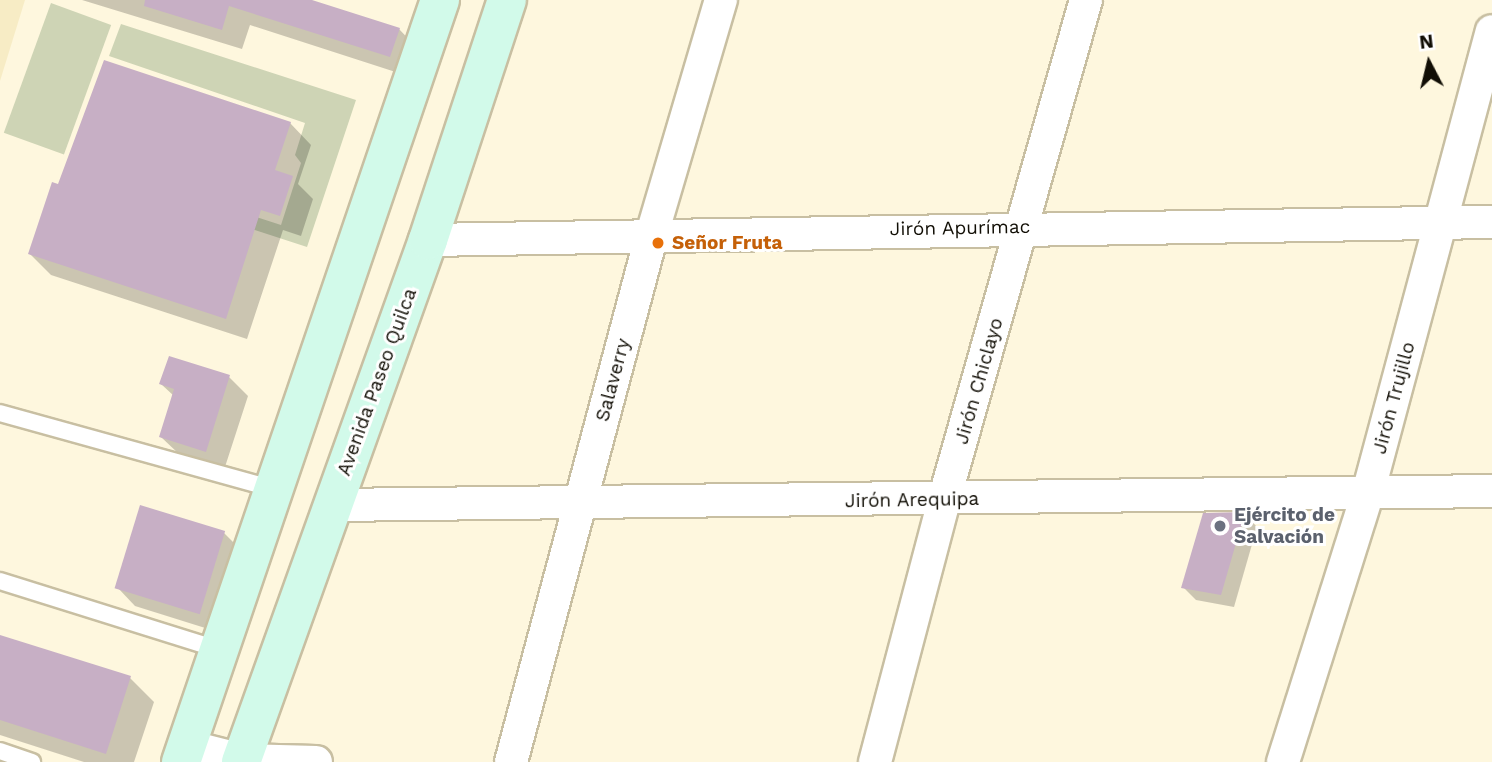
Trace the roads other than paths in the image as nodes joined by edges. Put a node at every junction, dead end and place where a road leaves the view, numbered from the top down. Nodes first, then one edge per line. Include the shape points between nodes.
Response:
1 (440, 0) edge
2 (507, 0) edge
3 (720, 0) edge
4 (1086, 0) edge
5 (1492, 30) edge
6 (1492, 222) edge
7 (1441, 223) junction
8 (1024, 227) junction
9 (652, 234) junction
10 (428, 240) junction
11 (0, 413) edge
12 (274, 489) junction
13 (1492, 491) edge
14 (1368, 493) junction
15 (944, 500) junction
16 (580, 503) junction
17 (333, 505) junction
18 (0, 581) edge
19 (220, 650) junction
20 (0, 751) edge
21 (184, 754) edge
22 (241, 761) edge
23 (33, 762) edge
24 (316, 762) edge
25 (511, 762) edge
26 (875, 762) edge
27 (1283, 762) edge

1 - 12 main road
2 - 10 main road, Avenida Paseo Quilca
3 - 9 street, Salaverry
4 - 8 street, Jirón Chiclayo
5 - 7 street, Jirón Trujillo
6 - 7 street, Jirón Apurímac
7 - 8 street, Jirón Apurímac
7 - 14 street, Jirón Trujillo
8 - 9 street, Jirón Apurímac
8 - 15 street, Jirón Chiclayo
9 - 10 street, Jirón Apurímac
9 - 16 street, Salaverry
10 - 17 main road, Avenida Paseo Quilca
11 - 12 lane
12 - 19 main road
13 - 14 street, Jirón Arequipa
14 - 15 street, Jirón Arequipa
14 - 27 street, Jirón Trujillo
15 - 16 street, Jirón Arequipa
15 - 26 street, Jirón Chiclayo
16 - 17 street, Jirón Arequipa
16 - 25 street, Salaverry
17 - 22 main road, Avenida Paseo Quilca
18 - 19 lane
19 - 21 main road
20 - 23 lane
21 - 22 street
22 - 24 street

